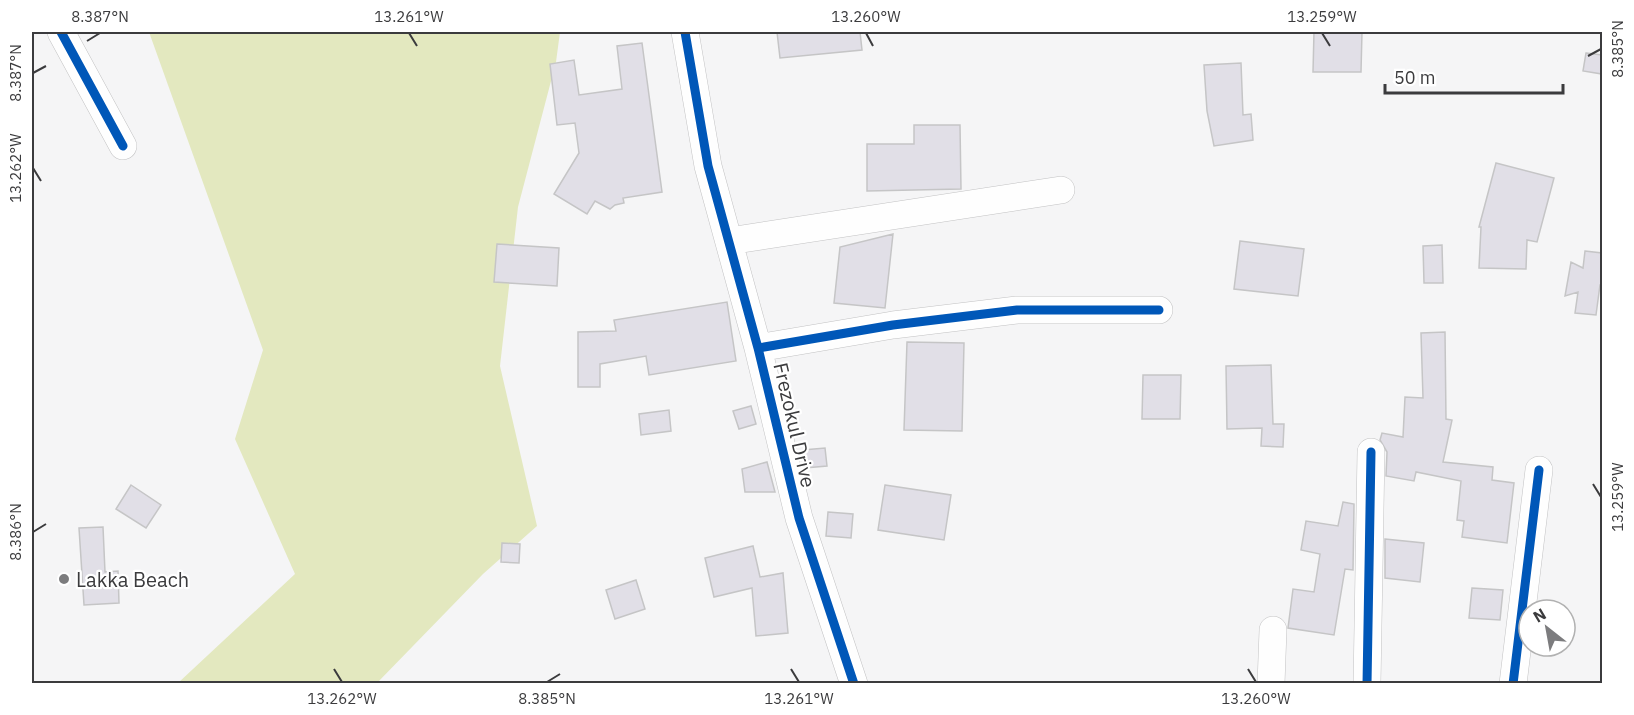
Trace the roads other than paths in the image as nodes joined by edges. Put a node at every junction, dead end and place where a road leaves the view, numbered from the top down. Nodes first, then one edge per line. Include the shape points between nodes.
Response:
1 (61, 32) edge
2 (685, 32) edge
3 (123, 146) dead end
4 (1061, 190) dead end
5 (729, 241) junction
6 (1159, 310) dead end
7 (758, 348) junction
8 (1371, 452) dead end
9 (1539, 470) dead end
10 (1273, 630) dead end
11 (854, 684) edge
12 (1271, 684) edge
13 (1366, 684) edge
14 (1513, 684) edge

1 - 3 street
2 - 5 street, Frezokul Drive via 708,166
4 - 5 street
5 - 7 street, Frezokul Drive
6 - 7 street via 1017,310 893,325
7 - 11 street, Frezokul Drive via 799,518
8 - 13 street
9 - 14 street
10 - 12 street

